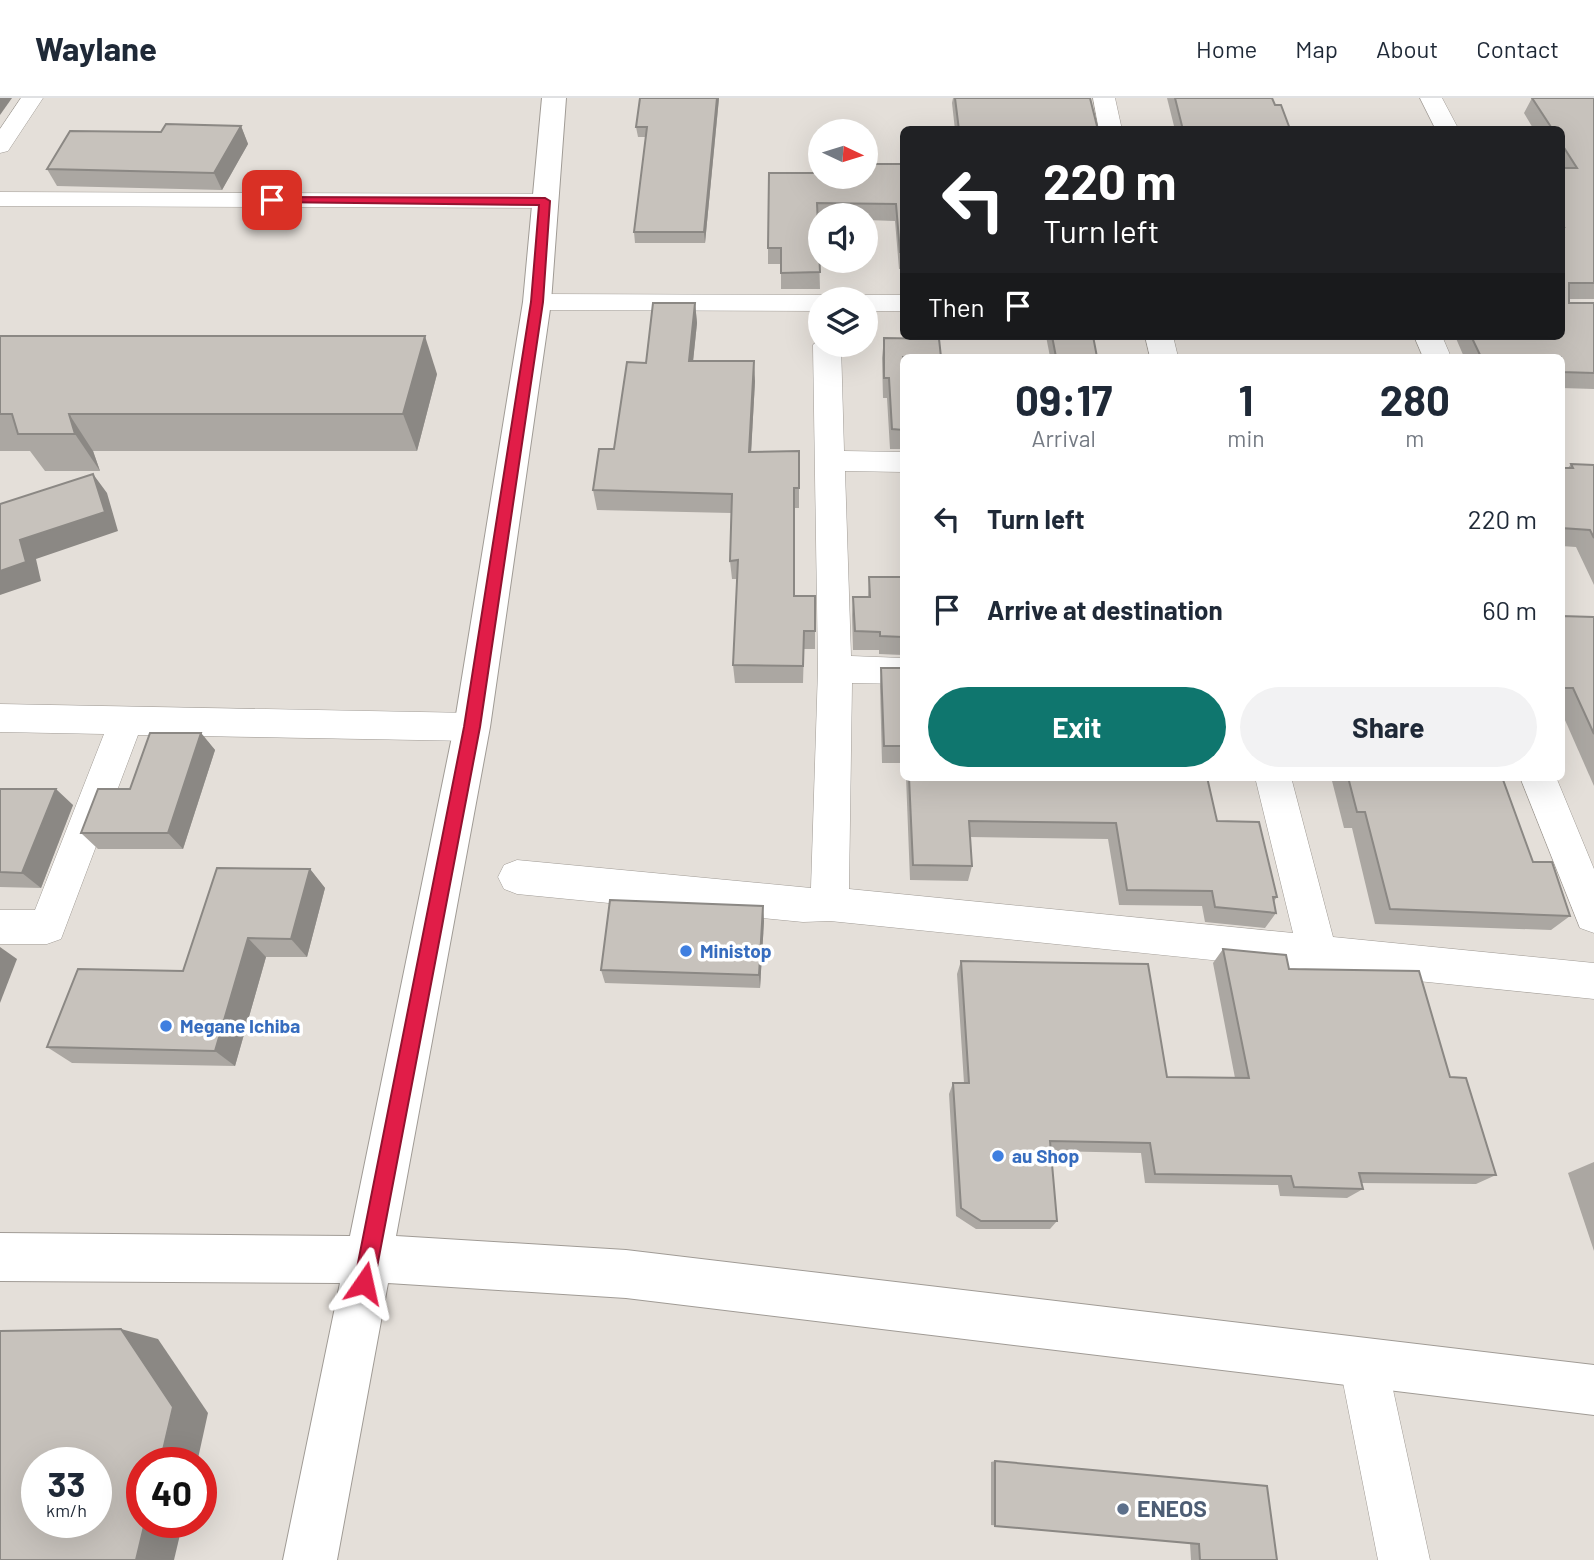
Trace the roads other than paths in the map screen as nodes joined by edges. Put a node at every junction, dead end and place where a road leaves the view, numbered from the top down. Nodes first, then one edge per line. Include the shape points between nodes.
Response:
1 (554, 98) edge
2 (1104, 98) edge
3 (1431, 98) edge
4 (18, 107) edge
5 (1110, 126) edge
6 (1446, 126) edge
7 (0, 146) edge
8 (0, 199) edge
9 (545, 201) junction
10 (537, 302) junction
11 (808, 303) edge
12 (878, 303) edge
13 (900, 303) edge
14 (827, 357) edge
15 (830, 461) junction
16 (900, 462) edge
17 (835, 669) junction
18 (900, 671) edge
19 (0, 718) edge
20 (127, 719) junction
21 (472, 727) junction
22 (1274, 781) edge
23 (1540, 781) edge
24 (517, 877) dead end
25 (830, 904) junction
26 (1594, 916) edge
27 (0, 927) edge
28 (1317, 952) junction
29 (1594, 981) edge
30 (0, 1257) edge
31 (369, 1258) junction
32 (1363, 1362) junction
33 (1594, 1390) edge
34 (310, 1560) edge
35 (1404, 1560) edge

1 - 9 street
2 - 5 street
3 - 6 street
4 - 7 street
8 - 9 street
9 - 10 street
10 - 11 street
10 - 21 street
12 - 13 street
14 - 15 street
15 - 16 street
15 - 17 street
17 - 18 street
17 - 25 street
19 - 20 street
20 - 21 street
20 - 27 street via 47,927
21 - 31 street
22 - 28 street
23 - 26 street
24 - 25 street
25 - 28 street
28 - 29 street
30 - 31 street
31 - 32 street via 626,1274
31 - 34 street
32 - 33 street
32 - 35 street

